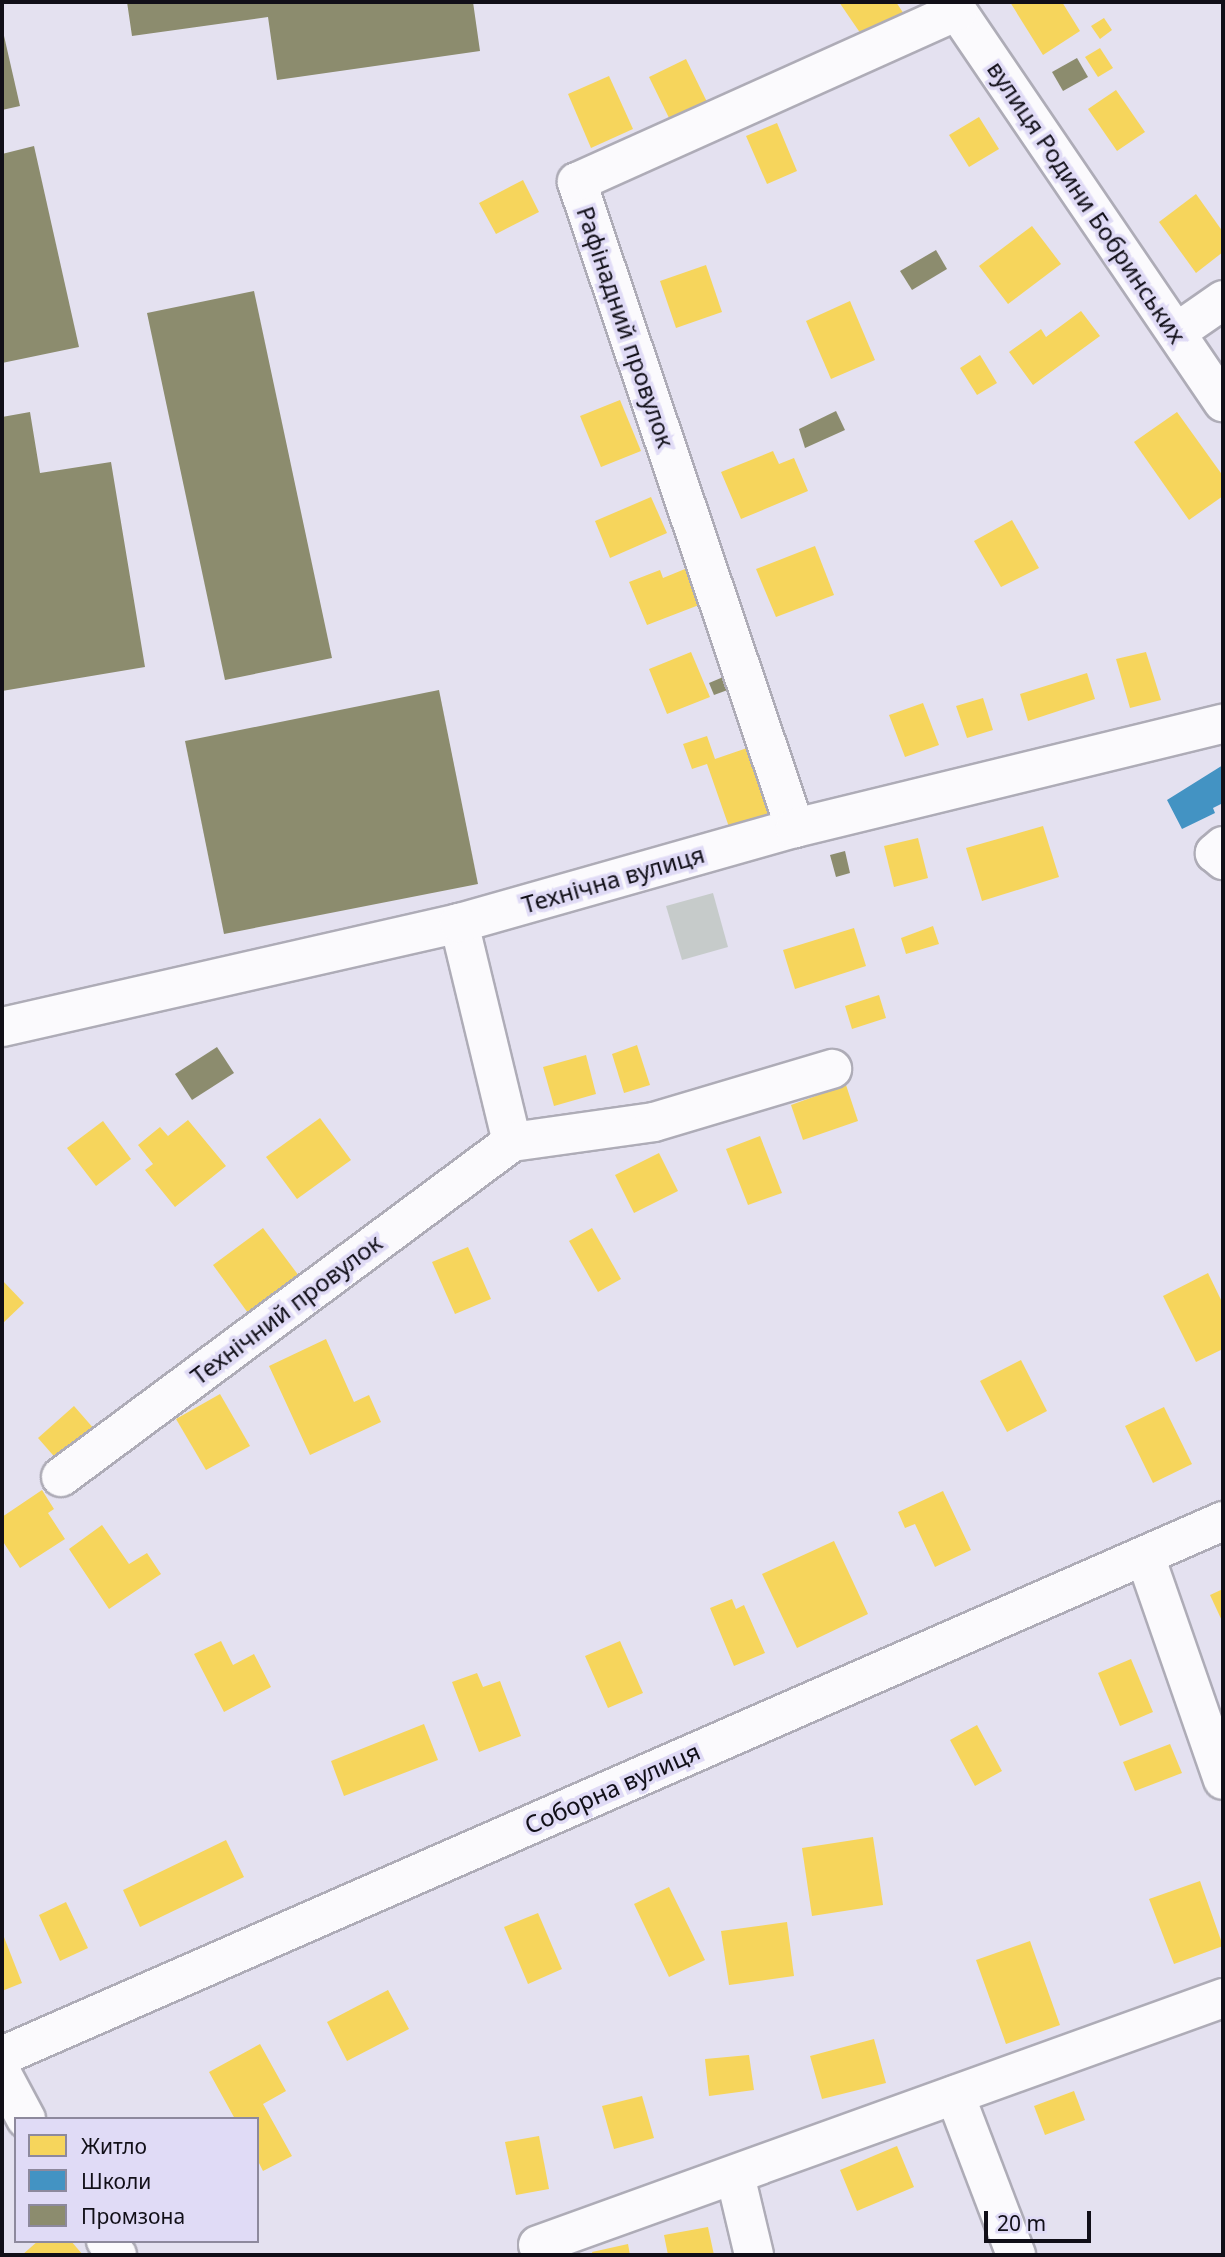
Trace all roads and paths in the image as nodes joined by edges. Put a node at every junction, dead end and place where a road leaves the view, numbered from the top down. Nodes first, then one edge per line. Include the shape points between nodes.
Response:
1 (954, 6) edge
2 (1223, 300) edge
3 (1177, 332) junction
4 (1223, 402) edge
5 (1223, 724) edge
6 (795, 828) junction
7 (1223, 846) edge
8 (1223, 860) edge
9 (459, 923) junction
10 (2, 1027) edge
11 (832, 1069) dead end
12 (512, 1142) junction
13 (61, 1477) dead end
14 (1223, 1521) edge
15 (1145, 1556) junction
16 (1223, 1780) edge
17 (1223, 1998) edge
18 (2, 2056) edge
19 (2, 2074) edge
20 (955, 2095) junction
21 (25, 2117) edge
22 (735, 2175) junction
23 (538, 2245) dead end
24 (754, 2255) edge
25 (1016, 2255) edge

1 - 3 street, вулиця Родини Бобринських
1 - 6 street, Рафінадний провулок via 577,182
2 - 3 street
3 - 4 street, вулиця Родини Бобринських
5 - 6 street, Технічна вулиця
6 - 9 street, Технічна вулиця
7 - 8 street via 1215,853
9 - 10 street, Технічна вулиця
9 - 12 street
11 - 12 street, Технічний провулок via 654,1122
12 - 13 street, Технічний провулок
14 - 15 street, Соборна вулиця
15 - 16 street
15 - 18 street, Соборна вулиця
17 - 20 street
19 - 21 street
20 - 22 street
20 - 25 street
22 - 23 street
22 - 24 street

